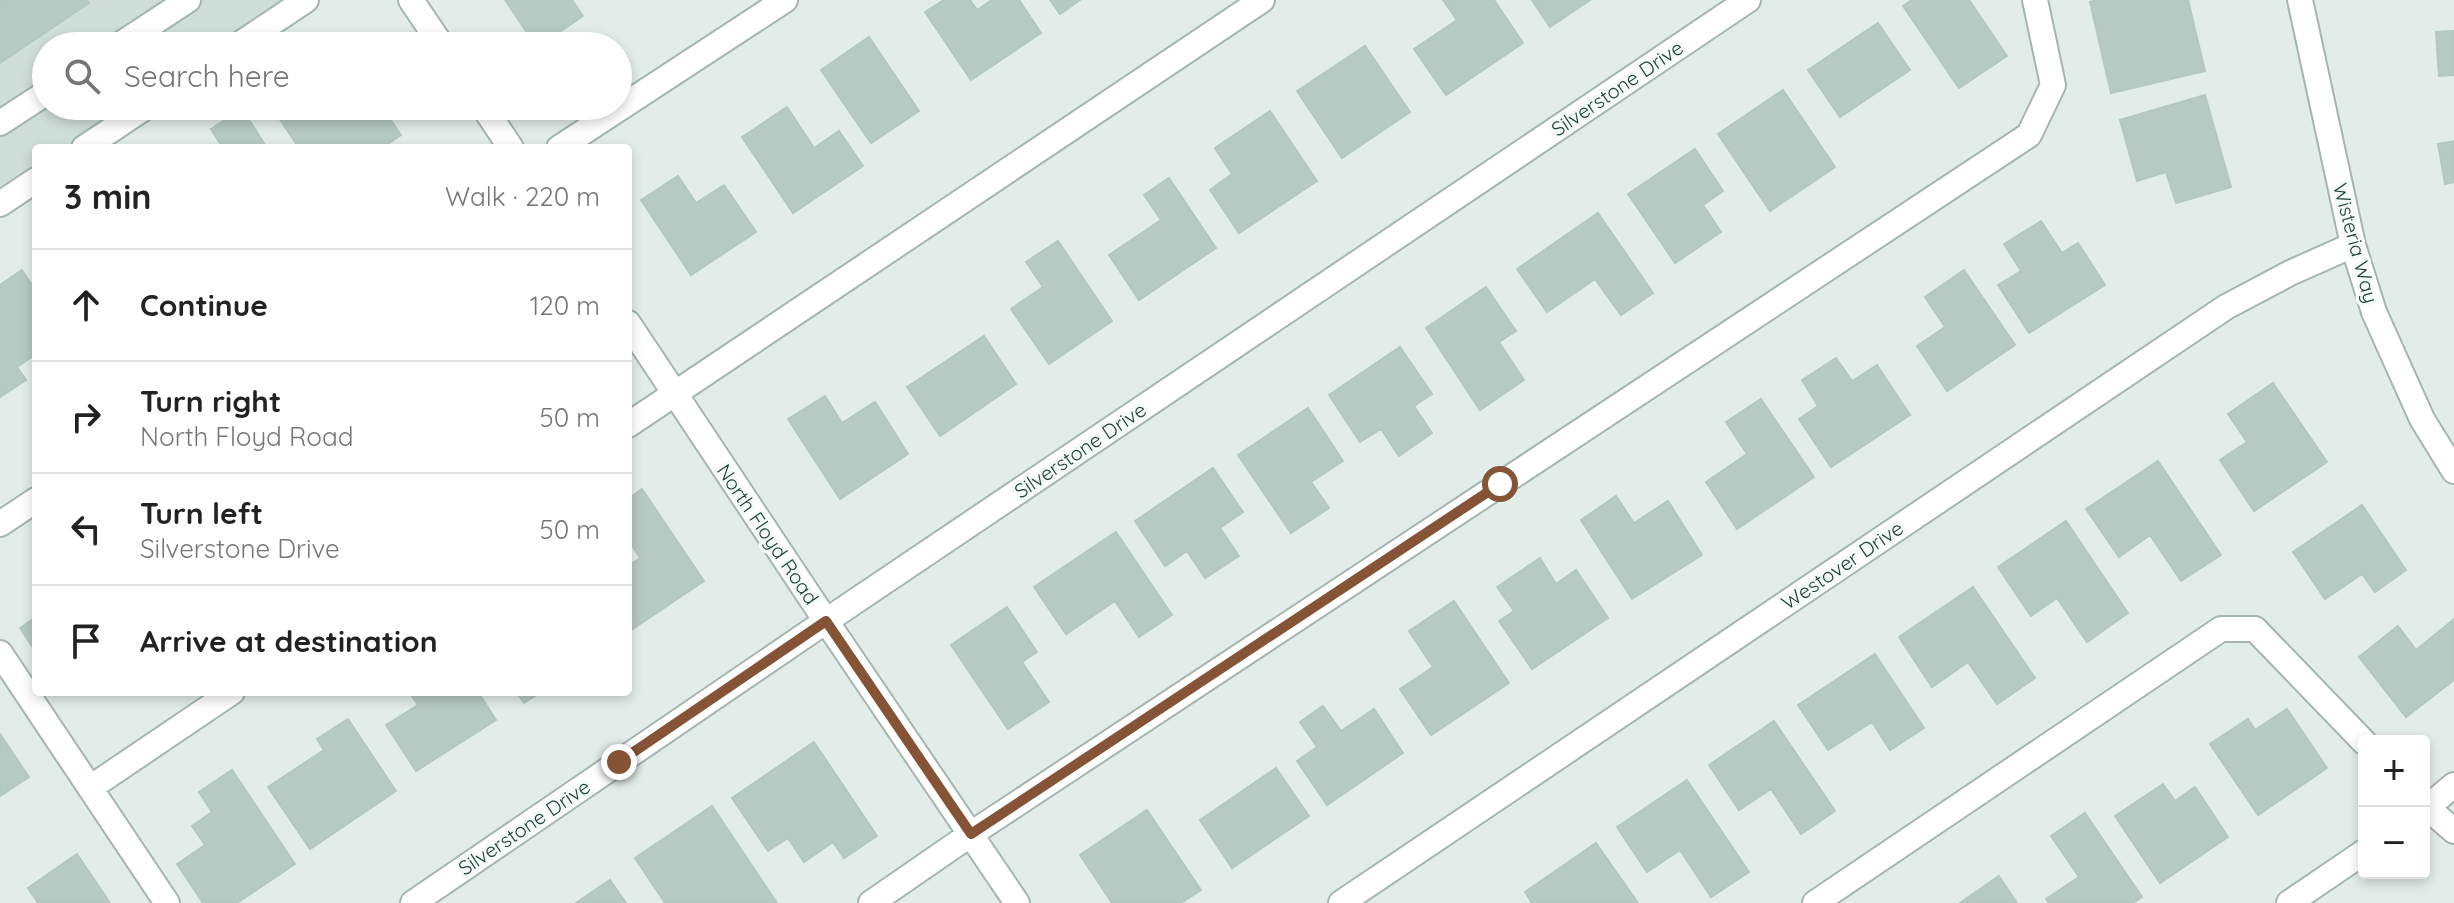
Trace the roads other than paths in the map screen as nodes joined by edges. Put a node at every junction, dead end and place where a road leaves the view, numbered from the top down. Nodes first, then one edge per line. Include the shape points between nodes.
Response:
1 (306, 0) edge
2 (411, 0) edge
3 (785, 0) edge
4 (1262, 0) edge
5 (1748, 0) edge
6 (2035, 0) edge
7 (2300, 0) edge
8 (176, 3) edge
9 (137, 32) edge
10 (258, 32) edge
11 (433, 32) edge
12 (632, 100) edge
13 (32, 102) edge
14 (126, 120) edge
15 (492, 120) edge
16 (602, 120) edge
17 (0, 123) edge
18 (90, 144) edge
19 (508, 144) edge
20 (565, 144) edge
21 (32, 183) edge
22 (0, 204) edge
23 (2353, 245) junction
24 (632, 329) edge
25 (674, 393) junction
26 (632, 422) edge
27 (2454, 471) edge
28 (32, 503) edge
29 (0, 524) edge
30 (826, 621) junction
31 (0, 653) edge
32 (226, 696) edge
33 (2358, 736) edge
34 (2454, 785) edge
35 (90, 788) junction
36 (2430, 803) edge
37 (2430, 811) edge
38 (2454, 831) edge
39 (971, 834) junction
40 (2358, 856) edge
41 (167, 903) edge
42 (413, 903) edge
43 (871, 903) edge
44 (1017, 903) edge
45 (1341, 903) edge
46 (1815, 903) edge
47 (2289, 903) edge

1 - 10 street
2 - 11 street
3 - 12 street
4 - 25 street
5 - 30 street, Silverstone Drive
6 - 39 street via 2053,85 2029,135
7 - 23 street, Wisteria Way
8 - 9 street
13 - 17 street
14 - 18 street
15 - 19 street
16 - 20 street
21 - 22 street
23 - 27 street, Wisteria Way via 2374,312 2422,419
23 - 45 street, Westover Drive via 2226,307
24 - 25 street, North Floyd Road
25 - 26 street
25 - 30 street, North Floyd Road
28 - 29 street
30 - 39 street, North Floyd Road
30 - 42 street, Silverstone Drive
31 - 35 street
32 - 35 street
33 - 46 street via 2255,629 2221,629
34 - 36 street
35 - 41 street
37 - 38 street
39 - 43 street
39 - 44 street, North Floyd Road
40 - 47 street

